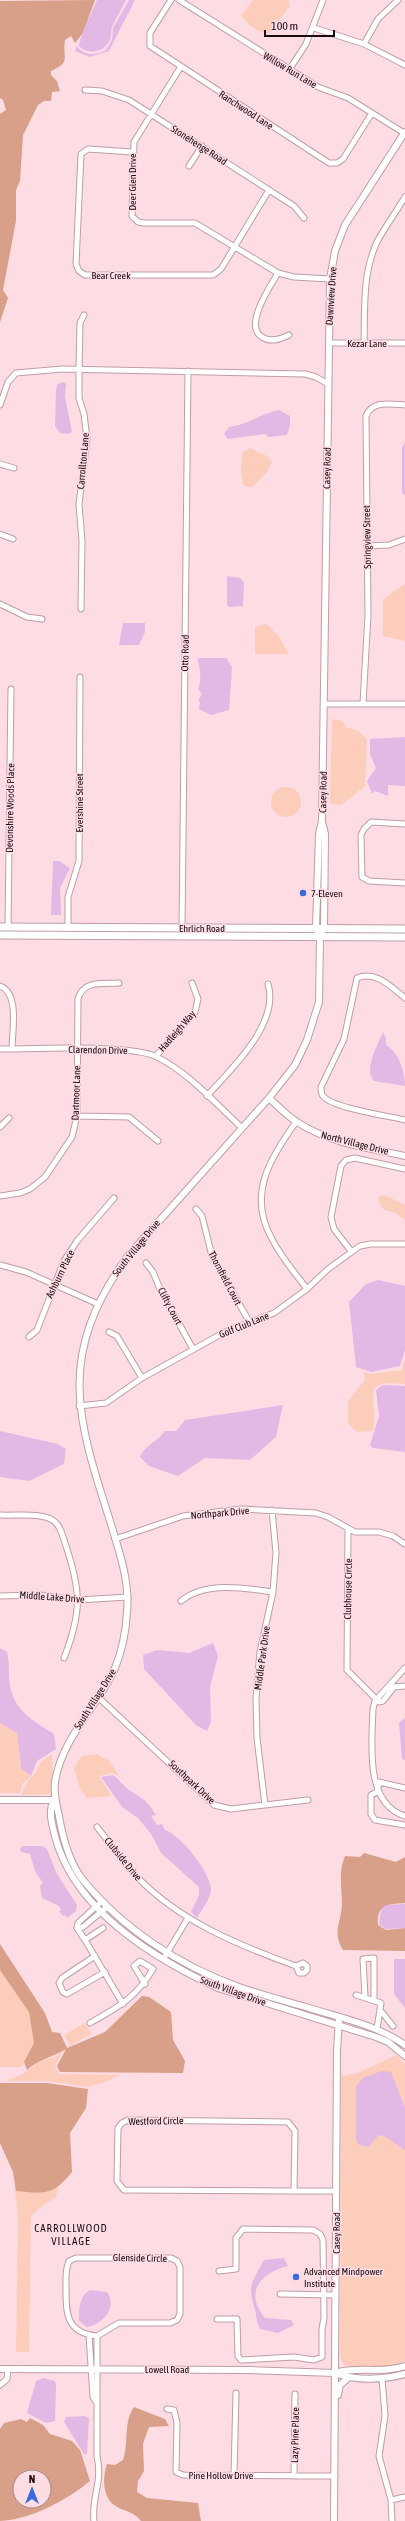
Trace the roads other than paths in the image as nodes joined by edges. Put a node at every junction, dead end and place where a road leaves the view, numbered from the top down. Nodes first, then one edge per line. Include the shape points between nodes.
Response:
1 (171, 0) edge
2 (180, 0) edge
3 (323, 0) edge
4 (398, 0) edge
5 (314, 28) junction
6 (364, 44) junction
7 (405, 65) edge
8 (180, 68) junction
9 (289, 70) junction
10 (85, 90) dead end
11 (150, 113) junction
12 (372, 113) junction
13 (405, 132) edge
14 (202, 146) junction
15 (132, 152) junction
16 (189, 166) dead end
17 (269, 190) junction
18 (405, 197) edge
19 (304, 218) dead end
20 (234, 246) junction
21 (278, 273) junction
22 (330, 279) junction
23 (84, 315) dead end
24 (289, 335) dead end
25 (329, 343) junction
26 (405, 343) edge
27 (364, 344) junction
28 (79, 369) junction
29 (188, 370) junction
30 (328, 384) junction
31 (0, 405) edge
32 (405, 405) edge
33 (0, 464) edge
34 (14, 468) dead end
35 (0, 534) edge
36 (13, 539) dead end
37 (405, 539) edge
38 (367, 546) junction
39 (0, 604) edge
40 (82, 609) dead end
41 (42, 619) dead end
42 (80, 677) dead end
43 (10, 689) dead end
44 (363, 703) junction
45 (324, 704) junction
46 (405, 704) edge
47 (405, 824) edge
48 (405, 883) edge
49 (0, 927) edge
50 (8, 927) junction
51 (68, 928) junction
52 (95, 928) junction
53 (320, 928) junction
54 (405, 928) edge
55 (182, 932) junction
56 (0, 935) edge
57 (41, 936) junction
58 (320, 937) junction
59 (405, 937) edge
60 (119, 983) dead end
61 (192, 983) dead end
62 (268, 984) dead end
63 (0, 986) edge
64 (405, 998) edge
65 (0, 1049) edge
66 (12, 1049) junction
67 (77, 1050) junction
68 (156, 1056) junction
69 (207, 1096) junction
70 (269, 1098) junction
71 (77, 1116) junction
72 (9, 1118) dead end
73 (405, 1120) edge
74 (296, 1122) junction
75 (0, 1127) edge
76 (241, 1127) junction
77 (158, 1141) dead end
78 (405, 1156) edge
79 (405, 1169) edge
80 (0, 1196) edge
81 (114, 1198) dead end
82 (196, 1209) dead end
83 (405, 1244) edge
84 (351, 1251) junction
85 (146, 1263) dead end
86 (0, 1265) edge
87 (54, 1283) junction
88 (307, 1289) junction
89 (98, 1304) junction
90 (250, 1323) junction
91 (109, 1332) dead end
92 (30, 1338) dead end
93 (193, 1349) junction
94 (142, 1378) junction
95 (79, 1406) junction
96 (272, 1510) junction
97 (0, 1515) edge
98 (348, 1528) junction
99 (115, 1539) junction
100 (405, 1544) edge
101 (273, 1592) junction
102 (0, 1596) edge
103 (128, 1597) junction
104 (78, 1600) junction
105 (181, 1601) dead end
106 (64, 1658) dead end
107 (405, 1668) edge
108 (405, 1686) edge
109 (98, 1697) junction
110 (375, 1701) junction
111 (377, 1788) junction
112 (405, 1788) edge
113 (0, 1800) edge
114 (54, 1800) junction
115 (308, 1800) dead end
116 (265, 1805) junction
117 (405, 1816) edge
118 (405, 1825) edge
119 (97, 1827) dead end
120 (102, 1901) junction
121 (97, 1906) junction
122 (107, 1907) junction
123 (102, 1912) junction
124 (188, 1918) junction
125 (77, 1928) junction
126 (103, 1928) dead end
127 (85, 1940) junction
128 (95, 1956) junction
129 (166, 1956) junction
130 (296, 1966) dead end
131 (105, 1972) junction
132 (144, 1984) dead end
133 (356, 1995) dead end
134 (365, 1997) junction
135 (374, 2000) junction
136 (123, 2004) junction
137 (380, 2010) junction
138 (339, 2018) junction
139 (90, 2023) dead end
140 (337, 2025) junction
141 (393, 2026) dead end
142 (377, 2029) junction
143 (403, 2047) edge
144 (405, 2056) edge
145 (294, 2191) junction
146 (336, 2191) junction
147 (219, 2271) dead end
148 (280, 2294) dead end
149 (324, 2294) junction
150 (336, 2295) junction
151 (217, 2319) dead end
152 (89, 2335) junction
153 (97, 2336) junction
154 (405, 2368) edge
155 (0, 2369) edge
156 (8, 2369) junction
157 (91, 2369) junction
158 (98, 2369) junction
159 (335, 2373) junction
160 (405, 2374) edge
161 (348, 2378) junction
162 (382, 2378) junction
163 (0, 2385) edge
164 (95, 2388) junction
165 (236, 2393) dead end
166 (295, 2394) dead end
167 (335, 2402) junction
168 (167, 2409) dead end
169 (234, 2475) junction
170 (294, 2476) junction
171 (335, 2476) junction
172 (405, 2497) edge
173 (391, 2500) junction
174 (94, 2521) edge
175 (334, 2521) edge
176 (392, 2521) edge

1 - 8 street, Ranchwood Lane via 150,33 150,46
2 - 9 street, Willow Run Lane
3 - 5 street
4 - 6 street via 378,19
5 - 6 street
5 - 9 street
6 - 7 street
8 - 11 street, Deer Glen Drive
8 - 12 street, Ranchwood Lane via 330,163 343,159
9 - 12 street, Willow Run Lane via 318,87 348,98
10 - 11 street, Stonehenge Road via 102,91 120,97
11 - 14 street, Stonehenge Road
11 - 15 street, Deer Glen Drive via 138,133
12 - 13 street, Willow Run Lane
13 - 22 street, Dawnview Drive via 345,225 335,251
14 - 16 street
14 - 17 street, Stonehenge Road
15 - 20 street, Deer Glen Drive via 131,212 135,219 144,223 195,223
15 - 20 street, Bear Creek via 93,149 85,150 81,154 76,264 79,271 85,275 213,275 221,269
17 - 19 street, Stonehenge Road via 294,206
17 - 20 street, Bear Creek
18 - 27 street via 377,242 370,261 366,281
20 - 21 street, Deer Glen Drive
21 - 22 street, Deer Glen Drive via 294,277
21 - 24 street via 259,306 256,329 260,336 267,340 281,339
22 - 25 street, Dawnview Drive
23 - 28 street, Carrollton Lane via 80,324
25 - 27 street, Kezar Lane
25 - 30 street, Dawnview Drive
26 - 27 street, Kezar Lane
28 - 29 street
28 - 31 street via 16,373 8,382
28 - 40 street, Carrollton Lane via 79,398 87,439 79,504
29 - 30 street via 305,374
29 - 55 street, Otto Road
30 - 45 street, Casey Road
32 - 38 street, Springview Street via 375,405 369,409 366,416
33 - 34 street
35 - 36 street
37 - 38 street via 389,545
38 - 44 street, Springview Street via 368,615
39 - 41 street via 20,614
42 - 51 street, Evershine Street via 79,861 68,897
43 - 50 street, Devonshire Woods Place
44 - 45 street
44 - 46 street
45 - 53 street, Casey Road via 322,821 325,834
47 - 48 street via 371,822 361,835 362,877 369,881
49 - 50 main road, Ehrlich Road
50 - 51 main road, Ehrlich Road
51 - 52 main road, Ehrlich Road
52 - 55 main road, Ehrlich Road
52 - 57 main road via 92,931 55,931
53 - 54 main road, Ehrlich Road
53 - 55 main road, Ehrlich Road
53 - 58 street, Casey Road
55 - 57 main road, Ehrlich Road
55 - 58 main road, Ehrlich Road
56 - 57 main road, Ehrlich Road
58 - 59 main road, Ehrlich Road
58 - 70 street, South Village Drive via 320,985 314,1022 294,1065
60 - 67 street, Dartmoor Lane via 90,984 80,991
61 - 68 street, Hadleigh Way via 198,999 195,1012
62 - 69 street via 270,1001 254,1040
63 - 66 street via 9,994 12,1002
64 - 73 street via 377,977 364,975 357,978 344,1039 321,1087 324,1098 345,1107
65 - 66 street, Clarendon Drive
66 - 67 street, Clarendon Drive
67 - 68 street, Clarendon Drive via 132,1050
67 - 71 street, Dartmoor Lane
68 - 69 street, Clarendon Drive via 174,1067
69 - 76 street, Clarendon Drive
70 - 74 street, North Village Drive
70 - 76 street, South Village Drive
71 - 77 street via 129,1117
71 - 80 street, Dartmoor Lane via 69,1143 45,1177 25,1191
72 - 75 street
74 - 78 street, North Village Drive via 315,1133 335,1140
74 - 88 street via 268,1164 262,1184 262,1204 265,1223 272,1239
76 - 89 street, South Village Drive via 127,1257 110,1280
79 - 84 street via 355,1158 346,1160 341,1166 331,1217 334,1229
81 - 87 street, Ashburn Place via 77,1241
82 - 90 street, Thornfield Court via 202,1216 212,1256
83 - 84 street, Golf Club Lane via 371,1244
84 - 88 street, Golf Club Lane via 328,1268
85 - 93 street, Clifty Court
86 - 87 street
87 - 89 street
87 - 92 street, Ashburn Place via 37,1330
88 - 90 street, Golf Club Lane via 274,1312
89 - 95 street, South Village Drive via 82,1353
90 - 93 street, Golf Club Lane via 223,1332
91 - 94 street via 117,1336
93 - 94 street, Golf Club Lane
94 - 95 street, Golf Club Lane via 106,1403
95 - 99 street, South Village Drive via 86,1445
96 - 98 street, Northpark Drive via 316,1513
96 - 99 street, Northpark Drive via 241,1509 182,1516
96 - 101 street, Middle Park Drive via 276,1553
97 - 104 street via 41,1517 55,1521 77,1578
98 - 100 street via 355,1532 379,1532 393,1536
98 - 110 street, Clubhouse Circle via 347,1670
99 - 103 street, South Village Drive via 124,1566
101 - 105 street via 226,1587 188,1595
101 - 116 street, Middle Park Drive via 260,1652 256,1698 257,1738
102 - 104 street, Middle Lake Drive via 40,1595
103 - 104 street, Middle Lake Drive
103 - 109 street, South Village Drive via 124,1637 115,1667
104 - 106 street via 75,1629
107 - 110 street
108 - 110 street via 394,1687 381,1702
109 - 114 street, South Village Drive via 77,1726 65,1749 55,1781
109 - 116 street, Southpark Drive via 214,1805 231,1809
110 - 111 street via 372,1766
111 - 112 street via 379,1782
111 - 117 street via 388,1805
111 - 118 street via 371,1795 371,1814 375,1820
113 - 114 street
114 - 120 street, South Village Drive via 71,1858 81,1877
114 - 121 street, South Village Drive via 51,1813 58,1845 75,1880
115 - 116 street, Southpark Drive
119 - 124 street, Clubside Drive via 136,1876 159,1899
120 - 121 street
120 - 122 street, South Village Drive
121 - 123 street, South Village Drive
121 - 125 street via 78,1923
122 - 123 street
122 - 129 street, South Village Drive
123 - 125 street via 83,1927
123 - 129 street, South Village Drive via 138,1941
124 - 129 street
124 - 130 street, Clubside Drive via 229,1941
125 - 127 street
126 - 127 street
127 - 128 street
128 - 131 street
128 - 131 street via 62,1978 59,1983 63,1992 67,1994
129 - 138 street, South Village Drive via 240,1988
129 - 140 street, South Village Drive via 218,1988
131 - 136 street
132 - 136 street
133 - 134 street
134 - 135 street
134 - 135 street via 363,1959 374,1958
135 - 137 street via 382,2003
136 - 139 street
137 - 141 street
137 - 142 street
138 - 140 street, Casey Road
138 - 142 street, South Village Drive
140 - 143 street, South Village Drive
140 - 146 street, Casey Road
142 - 143 street, South Village Drive
143 - 144 street, South Village Drive
145 - 145 street, Westford Circle via 124,2190 117,2181 118,2128 122,2122 128,2120 288,2122 293,2125 295,2131
145 - 146 street, Westford Circle
146 - 150 street, Casey Road
147 - 149 street via 236,2269 236,2238 243,2229 313,2230 320,2234 323,2240
148 - 149 street
149 - 150 street
149 - 151 street via 322,2357 314,2360 294,2357 242,2360 238,2356 237,2319
150 - 159 street, Casey Road
152 - 153 street, Glenside Circle
152 - 153 street, Glenside Circle via 74,2326 66,2313 66,2268 69,2261 76,2258 170,2258 177,2261 180,2269 180,2314 177,2320 170,2323 119,2323
152 - 157 street
153 - 158 street
154 - 159 street, Lowell Road via 344,2370
154 - 162 street
155 - 156 street, Lowell Road
156 - 157 street, Lowell Road
156 - 163 street via 7,2379
157 - 158 street, Lowell Road
157 - 164 street
158 - 159 street, Lowell Road
158 - 164 street
159 - 161 street, Lowell Road
159 - 167 street, Casey Road
160 - 162 street, Lowell Road
161 - 162 street, Lowell Road
161 - 167 street via 340,2385
162 - 173 street via 384,2416 379,2456
164 - 174 street via 100,2478 94,2503
165 - 169 street
166 - 170 street, Lazy Pine Place
167 - 171 street, Casey Road
168 - 169 street, Pine Hollow Drive via 174,2410 177,2423 176,2472 183,2475
169 - 170 street, Pine Hollow Drive
170 - 171 street, Pine Hollow Drive
171 - 175 street, Casey Road
172 - 173 street
173 - 176 street

